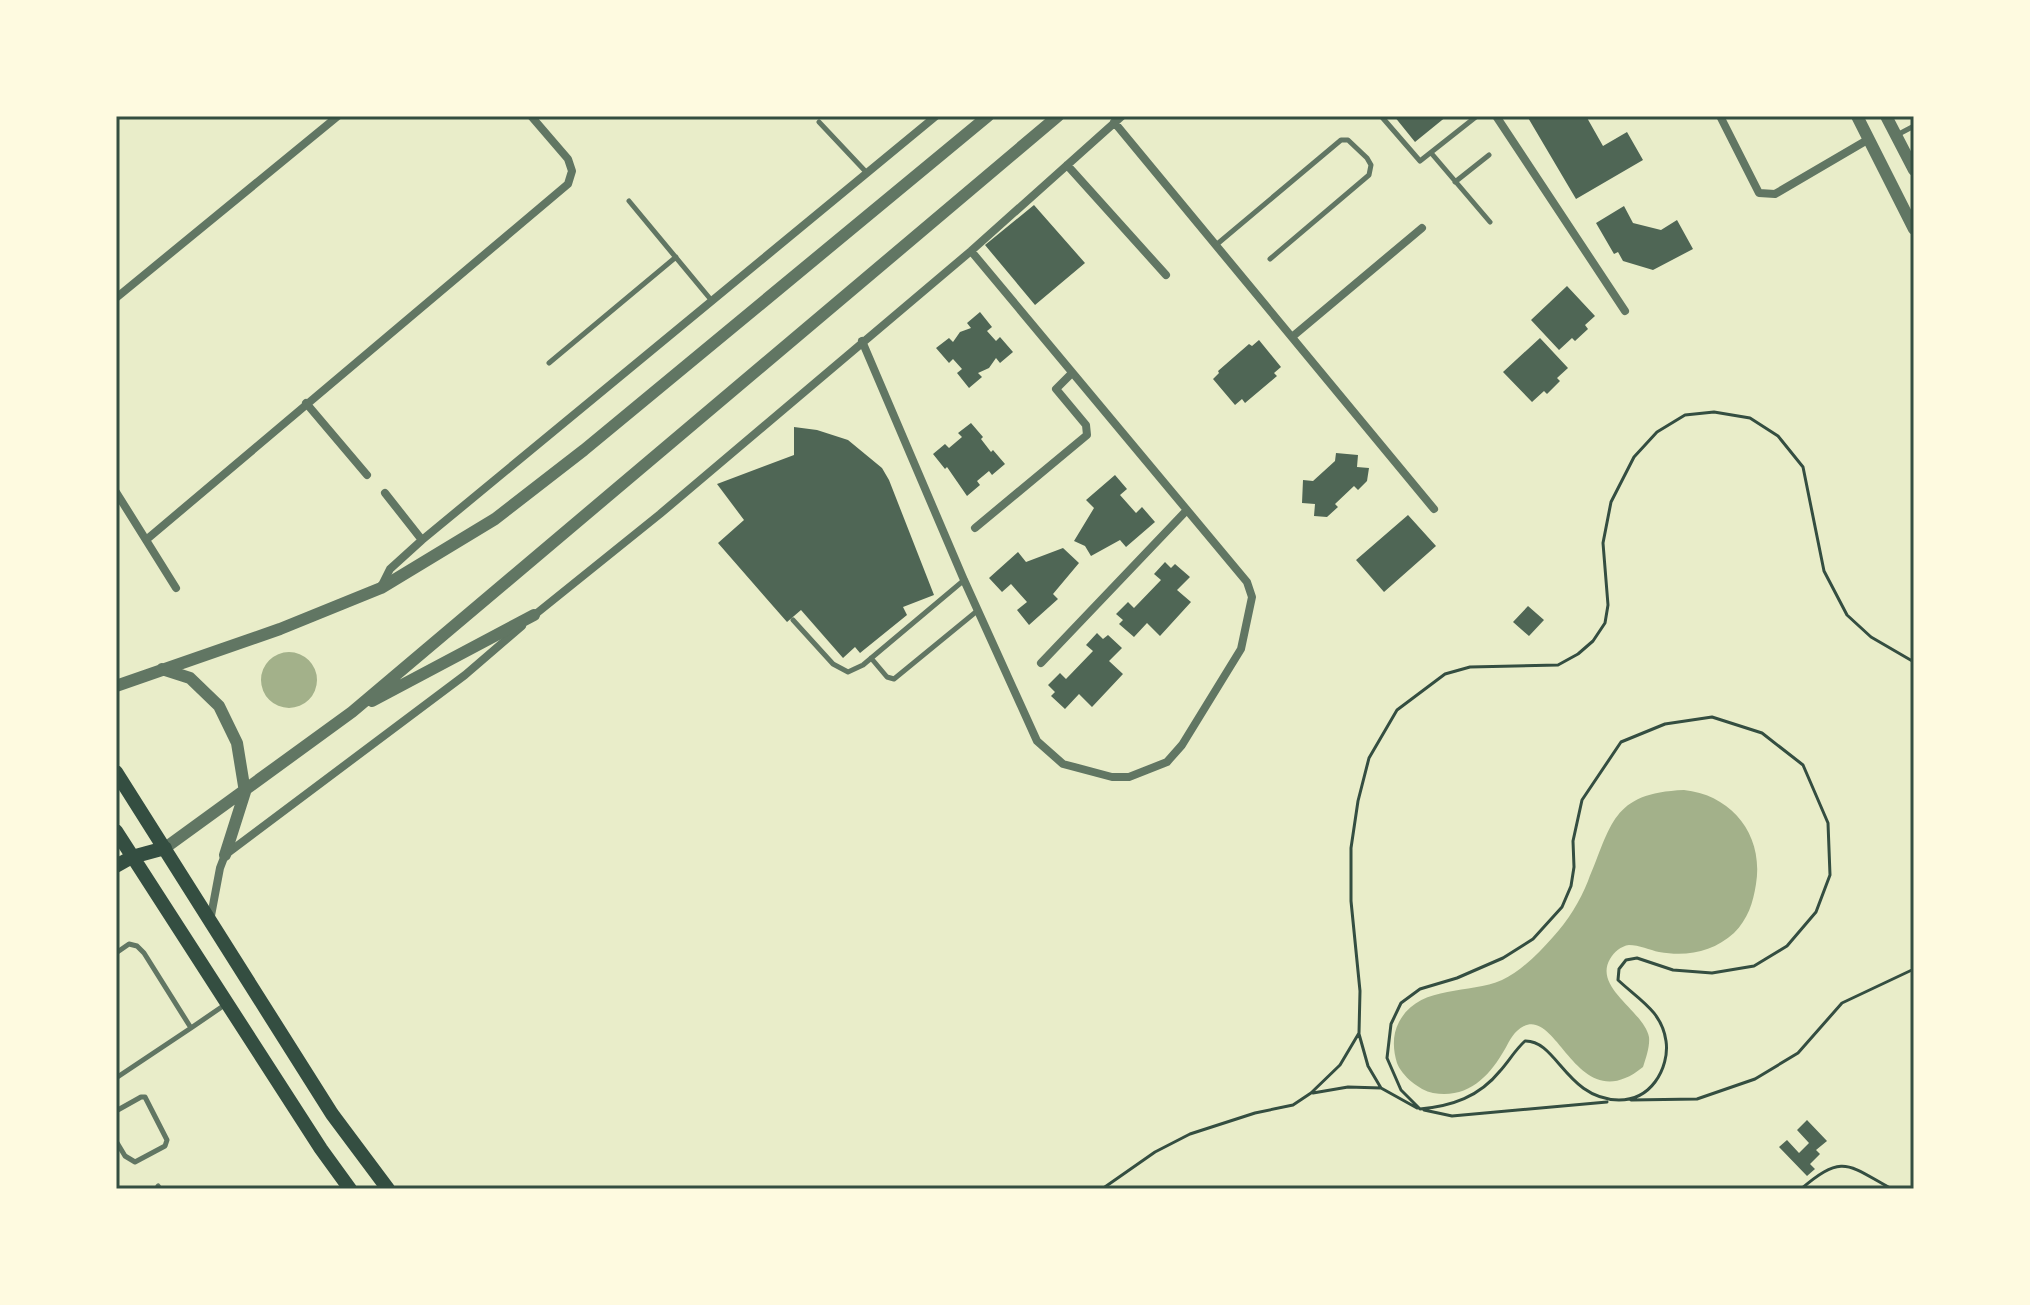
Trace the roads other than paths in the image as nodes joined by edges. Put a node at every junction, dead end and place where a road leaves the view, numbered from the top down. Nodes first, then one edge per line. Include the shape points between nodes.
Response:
1 (338, 116) edge
2 (531, 116) edge
3 (936, 116) edge
4 (988, 116) edge
5 (1058, 116) edge
6 (1381, 116) edge
7 (1477, 116) edge
8 (1496, 116) edge
9 (1720, 116) edge
10 (1857, 116) edge
11 (1886, 116) edge
12 (1118, 119) edge
13 (819, 122) dead end
14 (1914, 126) edge
15 (1896, 136) junction
16 (1869, 139) junction
17 (1432, 154) junction
18 (1489, 155) dead end
19 (1067, 165) junction
20 (1914, 170) edge
21 (867, 173) junction
22 (1455, 182) junction
23 (629, 201) dead end
24 (1490, 222) dead end
25 (1422, 228) dead end
26 (1914, 229) edge
27 (1216, 245) junction
28 (971, 251) junction
29 (676, 257) junction
30 (1270, 259) dead end
31 (1166, 275) dead end
32 (116, 298) edge
33 (712, 301) junction
34 (1625, 311) dead end
35 (1292, 337) junction
36 (862, 341) junction
37 (549, 363) dead end
38 (1072, 373) junction
39 (306, 403) junction
40 (367, 475) dead end
41 (116, 492) edge
42 (385, 493) dead end
43 (1434, 509) dead end
44 (1186, 511) junction
45 (975, 528) dead end
46 (146, 540) junction
47 (422, 540) junction
48 (964, 580) junction
49 (176, 588) dead end
50 (381, 588) junction
51 (978, 611) junction
52 (534, 615) junction
53 (793, 620) dead end
54 (871, 658) junction
55 (1041, 663) dead end
56 (162, 669) junction
57 (116, 686) edge
58 (352, 712) junction
59 (116, 772) edge
60 (245, 792) junction
61 (116, 831) edge
62 (165, 848) junction
63 (225, 855) junction
64 (132, 857) junction
65 (116, 866) edge
66 (210, 922) junction
67 (116, 953) edge
68 (227, 1004) junction
69 (191, 1028) junction
70 (116, 1078) edge
71 (116, 1111) edge
72 (116, 1141) edge
73 (350, 1189) edge
74 (388, 1189) edge

1 - 32 street
2 - 39 street via 568,159 568,184
3 - 21 street
4 - 50 street via 584,450 495,519
5 - 58 street
6 - 17 lane via 1418,160
7 - 17 lane
8 - 34 street
9 - 16 street via 1759,193 1766,195
10 - 16 street
11 - 15 street
12 - 19 street
12 - 27 street
13 - 21 lane
14 - 15 lane
15 - 20 street
16 - 26 street
17 - 22 lane
18 - 22 lane
19 - 28 street
19 - 31 street
21 - 33 street
22 - 24 lane
23 - 29 lane
25 - 35 street
27 - 30 lane via 1341,140 1348,140 1367,158 1369,175
27 - 35 street
28 - 36 street
28 - 38 street
29 - 33 lane
29 - 37 lane
33 - 47 street
35 - 43 street
36 - 48 street
36 - 52 street
38 - 44 street
38 - 45 street via 1056,389 1086,425 1087,435
39 - 40 street
39 - 46 street
41 - 46 street
42 - 47 street
44 - 51 street via 1247,582 1252,597 1241,649 1167,762 1129,777 1063,764 1037,741
44 - 55 street
46 - 49 street
47 - 50 street via 390,569
48 - 51 street
48 - 54 lane
50 - 56 street
51 - 54 lane via 894,679
52 - 58 street
52 - 63 street via 465,675
53 - 54 lane via 833,664 848,672
56 - 57 street
56 - 60 street via 190,678 219,706 237,743
58 - 60 street
59 - 62 main road
60 - 62 street
60 - 63 street
61 - 64 main road
62 - 64 main road
62 - 66 main road
63 - 66 street
64 - 65 main road
64 - 68 main road
66 - 74 main road via 332,1114
67 - 69 lane via 129,944 144,953
68 - 69 lane
68 - 73 main road
69 - 70 lane
71 - 72 lane via 145,1097 167,1140 135,1162

